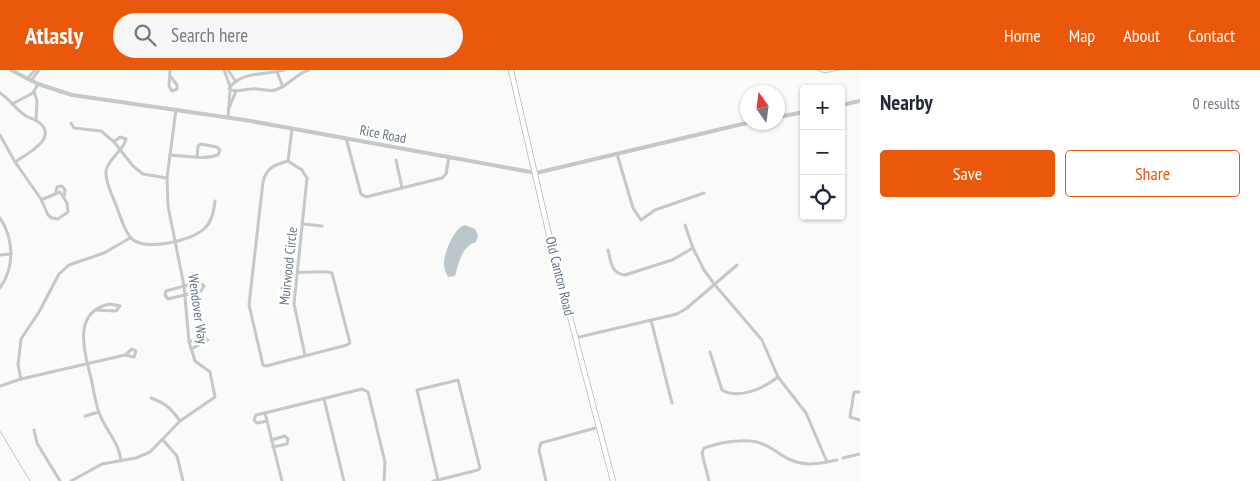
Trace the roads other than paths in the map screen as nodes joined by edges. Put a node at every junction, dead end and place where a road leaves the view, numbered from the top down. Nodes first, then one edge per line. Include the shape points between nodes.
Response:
1 (11, 70) edge
2 (37, 70) edge
3 (170, 70) edge
4 (224, 70) edge
5 (228, 70) edge
6 (284, 70) edge
7 (309, 70) edge
8 (511, 70) edge
9 (277, 72) junction
10 (171, 77) dead end
11 (30, 79) junction
12 (236, 82) junction
13 (38, 84) junction
14 (283, 87) junction
15 (230, 88) junction
16 (34, 91) junction
17 (236, 91) junction
18 (0, 93) edge
19 (860, 101) edge
20 (12, 104) junction
21 (845, 104) edge
22 (176, 108) junction
23 (229, 108) junction
24 (800, 113) edge
25 (785, 116) edge
26 (228, 117) junction
27 (36, 120) junction
28 (71, 123) dead end
29 (740, 125) edge
30 (292, 129) junction
31 (0, 135) edge
32 (346, 138) junction
33 (114, 142) junction
34 (119, 150) junction
35 (616, 154) junction
36 (170, 155) junction
37 (197, 157) junction
38 (449, 157) junction
39 (396, 160) dead end
40 (288, 161) junction
41 (15, 162) junction
42 (536, 173) junction
43 (167, 178) junction
44 (402, 188) junction
45 (56, 192) junction
46 (704, 193) dead end
47 (64, 196) junction
48 (41, 200) junction
49 (215, 201) dead end
50 (0, 218) edge
51 (304, 224) junction
52 (685, 225) dead end
53 (322, 226) dead end
54 (130, 238) junction
55 (176, 240) junction
56 (693, 248) junction
57 (608, 250) dead end
58 (11, 254) junction
59 (0, 255) edge
60 (737, 265) dead end
61 (298, 272) junction
62 (715, 285) junction
63 (184, 286) junction
64 (0, 288) edge
65 (185, 295) junction
66 (96, 310) junction
67 (651, 320) junction
68 (576, 338) junction
69 (189, 342) junction
70 (191, 350) junction
71 (710, 352) dead end
72 (125, 355) dead end
73 (305, 355) junction
74 (87, 364) junction
75 (778, 377) junction
76 (22, 379) junction
77 (0, 386) edge
78 (860, 392) edge
79 (150, 398) dead end
80 (324, 399) junction
81 (672, 403) dead end
82 (99, 412) junction
83 (265, 413) junction
84 (85, 416) dead end
85 (860, 420) edge
86 (180, 421) junction
87 (267, 421) junction
88 (599, 427) junction
89 (34, 430) dead end
90 (162, 440) junction
91 (272, 440) junction
92 (273, 448) junction
93 (860, 454) edge
94 (843, 458) dead end
95 (121, 460) junction
96 (837, 460) dead end
97 (827, 462) junction
98 (438, 480) edge
99 (60, 481) edge
100 (71, 481) edge
101 (183, 481) edge
102 (282, 481) edge
103 (344, 481) edge
104 (384, 481) edge
105 (433, 481) edge
106 (546, 481) edge
107 (613, 481) edge
108 (709, 481) edge

1 - 11 street, Rice Road
2 - 11 street
3 - 10 street
4 - 15 street
5 - 12 street
6 - 9 street
7 - 14 street
8 - 42 main road, Old Canton Road
9 - 12 street via 253,74
9 - 14 street
11 - 13 street, Rice Road
12 - 15 street
13 - 16 street
13 - 22 street, Rice Road via 72,95
14 - 17 street via 273,91 250,88
15 - 17 street
15 - 23 street
16 - 20 street
16 - 27 street
17 - 23 street
18 - 20 street
19 - 21 street
20 - 27 street
22 - 26 street, Rice Road
22 - 36 street, Wendover Way
23 - 26 street
24 - 25 street
26 - 30 street, Rice Road
27 - 41 street via 43,127 45,140
28 - 33 street via 74,128 101,131
29 - 35 street, Rice Road
30 - 32 street, Rice Road
30 - 40 street
31 - 41 street
32 - 38 street, Rice Road
32 - 44 street via 361,194 366,197
33 - 34 street
33 - 34 street via 120,137 126,139
34 - 43 street via 143,174
34 - 54 street via 106,172
35 - 42 street, Rice Road
35 - 46 street via 633,208 642,220 656,210
36 - 37 street
36 - 43 street, Wendover Way
37 - 37 street via 218,155 220,150 201,144
38 - 42 street, Rice Road
38 - 44 street via 446,174 442,178
39 - 44 street
40 - 51 street, Muirwood Circle via 302,170 307,178
40 - 73 street via 265,173 250,315 263,365
41 - 48 street
42 - 68 main road, Old Canton Road
43 - 55 street, Wendover Way via 168,206
45 - 47 street
45 - 47 street via 57,187 62,186
45 - 48 street
47 - 48 street via 68,212 58,219 48,215
49 - 55 street via 204,229
50 - 58 street via 8,234
51 - 53 street
51 - 61 street, Muirwood Circle
52 - 56 street
54 - 55 street via 146,246
54 - 76 street via 115,248 69,265 59,274 21,339 18,365
55 - 63 street, Wendover Way
56 - 57 street via 647,270 625,275 614,271
56 - 62 street
58 - 59 street
58 - 64 street via 7,278
60 - 62 street
61 - 73 street, Muirwood Circle via 294,304
61 - 73 street via 332,273 351,339 347,346
62 - 67 street via 677,314
62 - 75 street via 762,340
63 - 65 street, Wendover Way
63 - 65 street via 199,282 204,286
63 - 65 street via 164,293 168,299
65 - 69 street, Wendover Way
66 - 66 street via 110,304 120,306 116,311
66 - 74 street via 89,316 82,335
67 - 68 street
67 - 81 street
68 - 88 main road, Old Canton Road
69 - 70 street, Wendover Way
69 - 70 street via 203,336 208,339
70 - 86 street, Wendover Way via 195,360 210,372 215,397
71 - 75 street via 722,390 728,393 756,390
72 - 74 street
74 - 76 street
74 - 82 street
75 - 97 street via 806,413
76 - 77 street
78 - 85 street via 854,392 849,413 850,417
79 - 86 street via 172,408
80 - 83 street
80 - 103 street
80 - 104 street via 362,389 368,392 385,462
82 - 84 street
82 - 95 street via 119,445
83 - 87 street
83 - 87 street via 256,415 254,420 257,423
86 - 90 street, Wendover Way
87 - 91 street
88 - 106 street via 541,443 539,450
88 - 107 main road, Old Canton Road
89 - 99 street via 37,443
90 - 95 street, Wendover Way via 150,452
90 - 101 street via 177,456
91 - 92 street
91 - 92 street via 285,436 288,440 286,445
92 - 102 street
93 - 94 street
95 - 100 street, Wendover Way via 102,464
96 - 97 street
97 - 108 street via 804,464 759,443 738,441 704,448 702,453
98 - 98 street via 480,468 458,380 417,390
98 - 105 street

